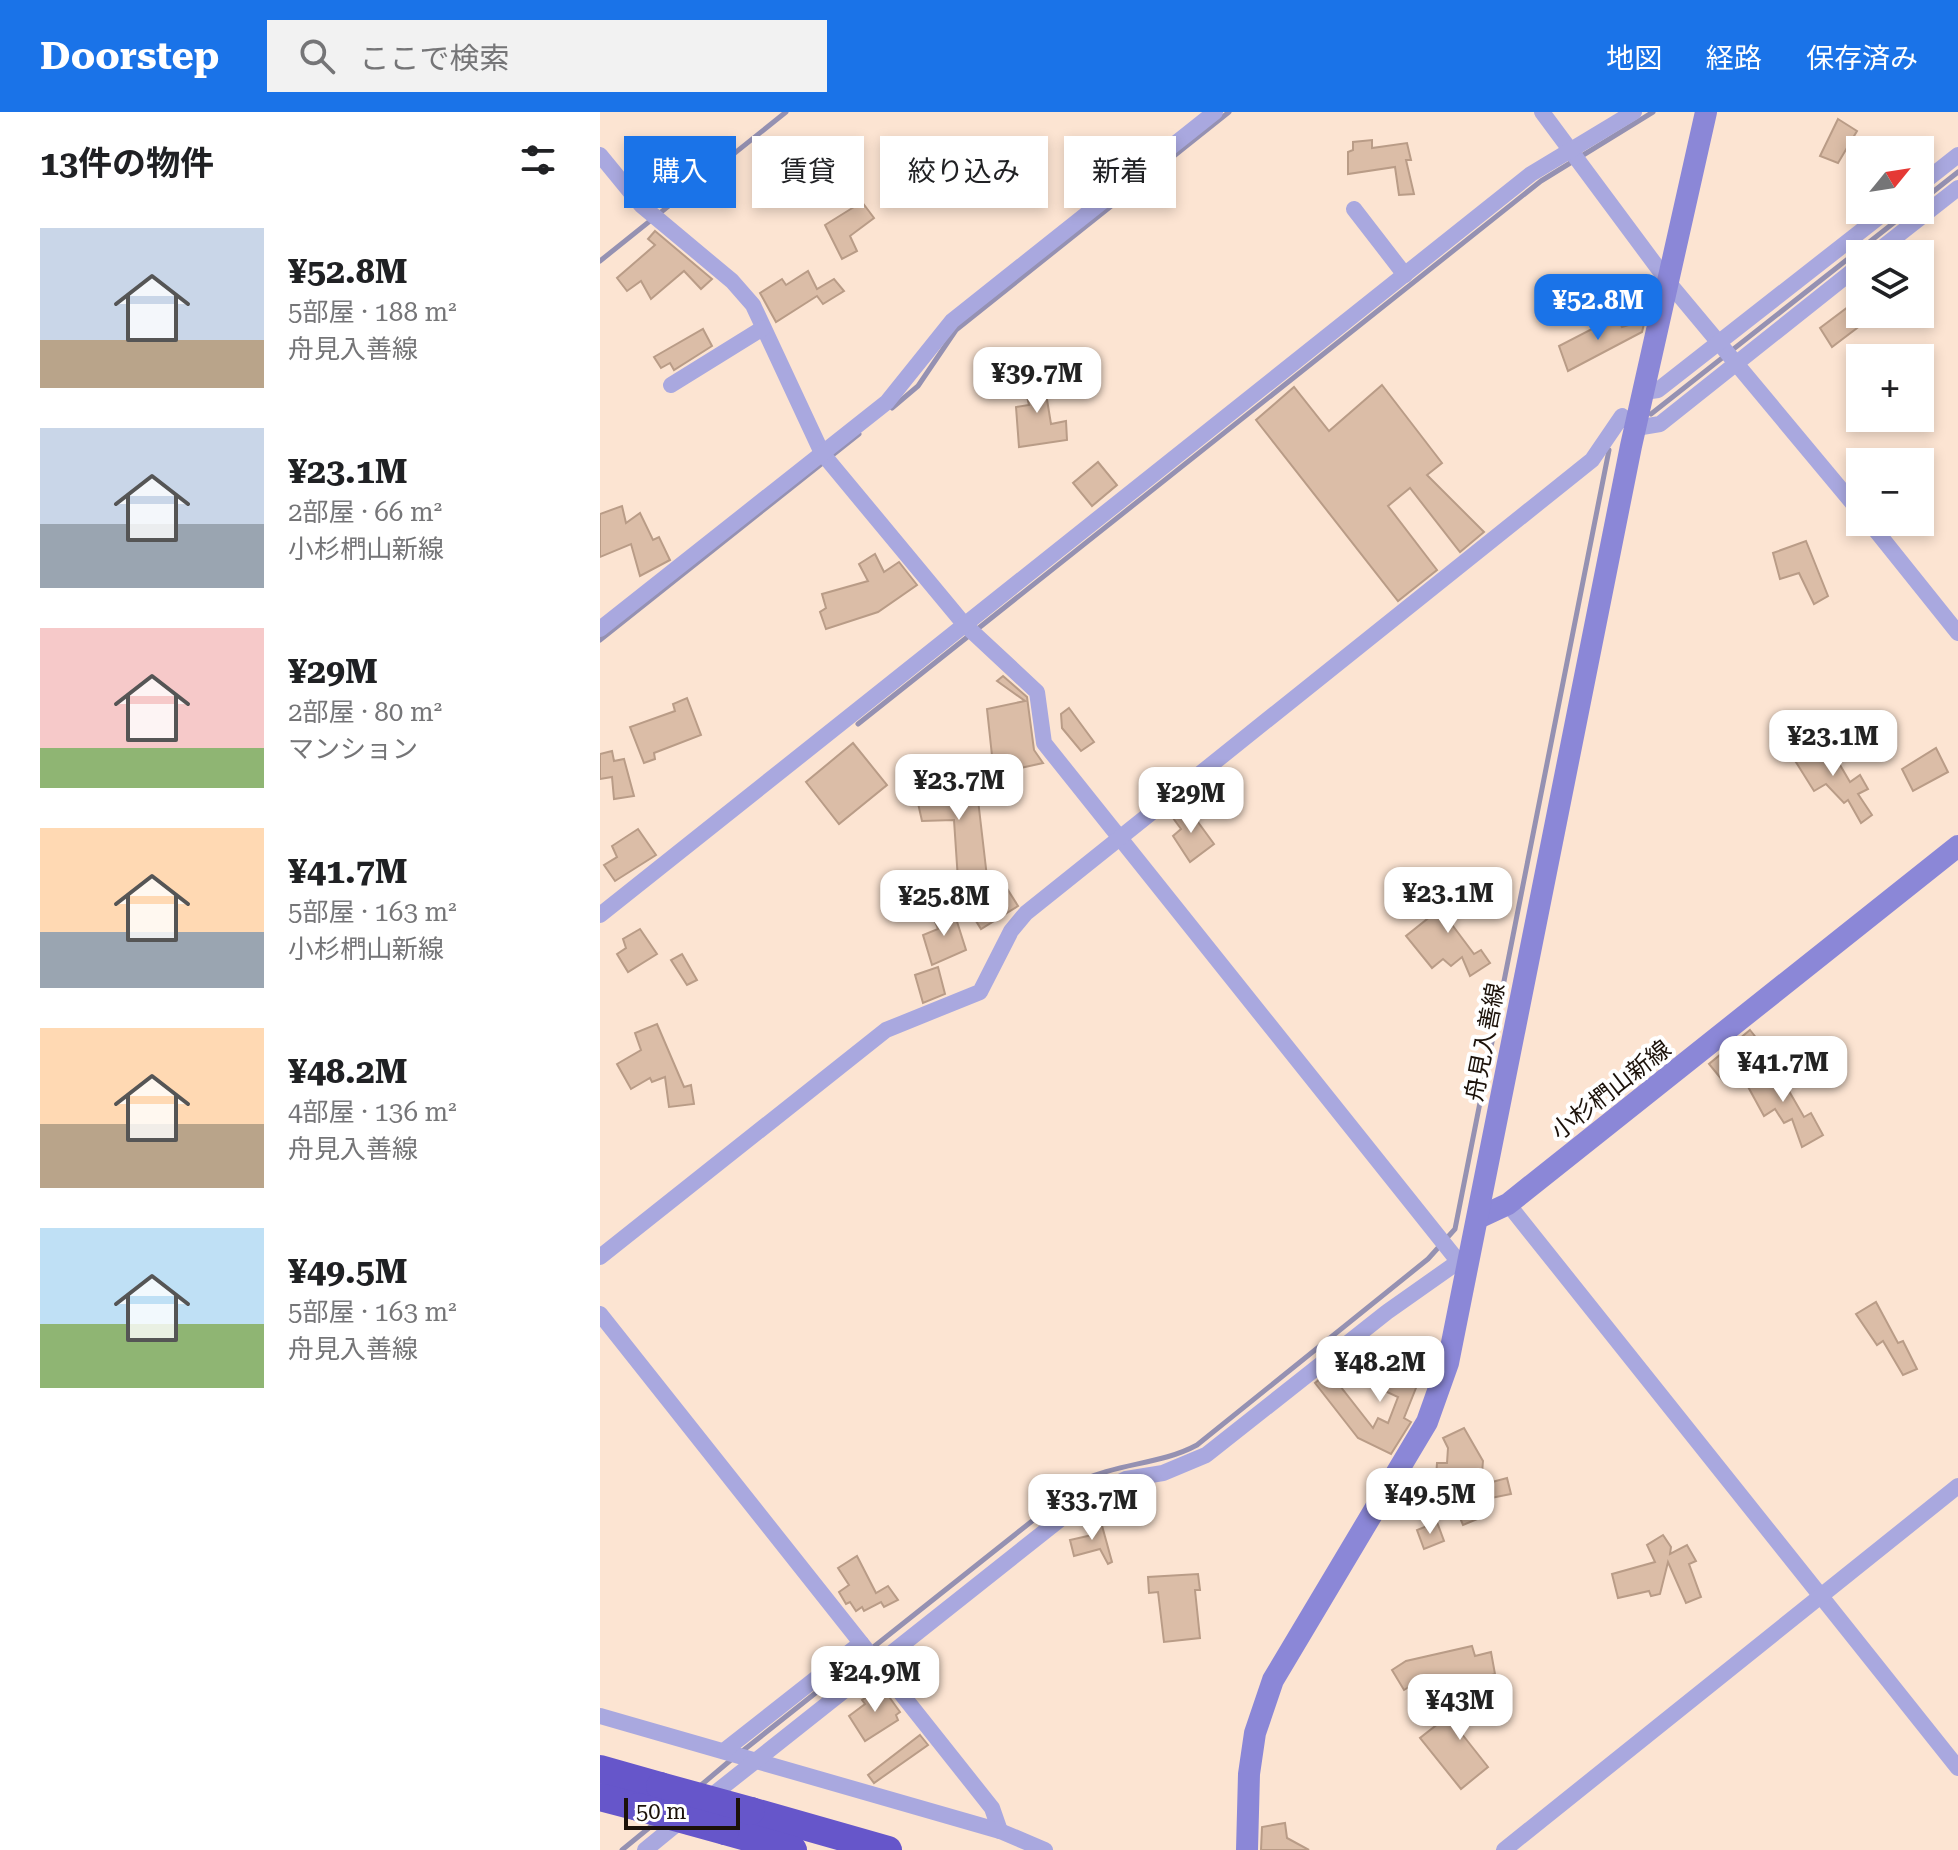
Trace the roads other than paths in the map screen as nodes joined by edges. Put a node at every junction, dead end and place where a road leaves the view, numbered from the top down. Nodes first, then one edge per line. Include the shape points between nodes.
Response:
1 (1215, 112) edge
2 (1542, 112) edge
3 (1634, 112) edge
4 (1706, 112) edge
5 (1572, 150) junction
6 (600, 155) edge
7 (1958, 155) edge
8 (1934, 174) edge
9 (1958, 188) edge
10 (1354, 209) dead end
11 (1872, 224) edge
12 (1892, 240) edge
13 (1846, 274) edge
14 (1405, 275) junction
15 (1669, 283) junction
16 (763, 328) junction
17 (1728, 354) junction
18 (671, 385) dead end
19 (1644, 392) junction
20 (1636, 428) junction
21 (822, 453) junction
22 (1846, 495) edge
23 (1880, 536) edge
24 (964, 624) junction
25 (600, 629) edge
26 (1958, 633) edge
27 (1121, 837) junction
28 (1958, 846) edge
29 (600, 915) edge
30 (1508, 1204) junction
31 (1478, 1218) junction
32 (600, 1257) edge
33 (1464, 1257) junction
34 (600, 1314) edge
35 (1958, 1486) edge
36 (1822, 1597) junction
37 (861, 1643) junction
38 (878, 1664) junction
39 (600, 1716) edge
40 (725, 1750) junction
41 (756, 1759) junction
42 (1958, 1768) edge
43 (600, 1769) edge
44 (600, 1797) edge
45 (1000, 1831) junction
46 (645, 1850) edge
47 (793, 1850) edge
48 (888, 1850) edge
49 (1045, 1850) edge
50 (1247, 1850) edge
51 (1504, 1850) edge

1 - 21 street via 952,321 887,402
2 - 5 street
3 - 5 street
4 - 15 main road, 舟見入善線
5 - 14 street via 1531,174
5 - 15 street
6 - 16 street via 641,205 732,281 753,305
7 - 8 street
9 - 12 street
10 - 14 street
11 - 17 street
13 - 17 street
14 - 24 street
15 - 17 street
15 - 19 main road, 舟見入善線
16 - 18 street
16 - 21 street
17 - 19 street
17 - 20 street via 1660,424
17 - 22 street
19 - 20 main road, 舟見入善線
20 - 27 street via 1622,416 1592,460
20 - 31 main road, 舟見入善線
21 - 24 street
21 - 25 street
23 - 26 street
24 - 27 street via 1037,692 1044,743
24 - 29 street
27 - 32 street via 1026,913 980,992 886,1030
27 - 33 street
28 - 30 main road, 小杉椚山新線
30 - 31 main road, 小杉椚山新線
30 - 36 street
31 - 33 main road, 舟見入善線
33 - 38 street via 1206,1455 1163,1473 1126,1479 1087,1498
33 - 50 main road, 舟見入善線 via 1448,1363 1427,1422 1273,1680 1253,1747
34 - 37 street
35 - 36 street
36 - 42 street
36 - 51 street
37 - 38 street
37 - 40 street
38 - 41 street
38 - 45 street via 992,1808
39 - 40 street
40 - 41 street
41 - 45 street
41 - 46 street
43 - 48 highway, bridge
44 - 47 highway, bridge
45 - 49 street

